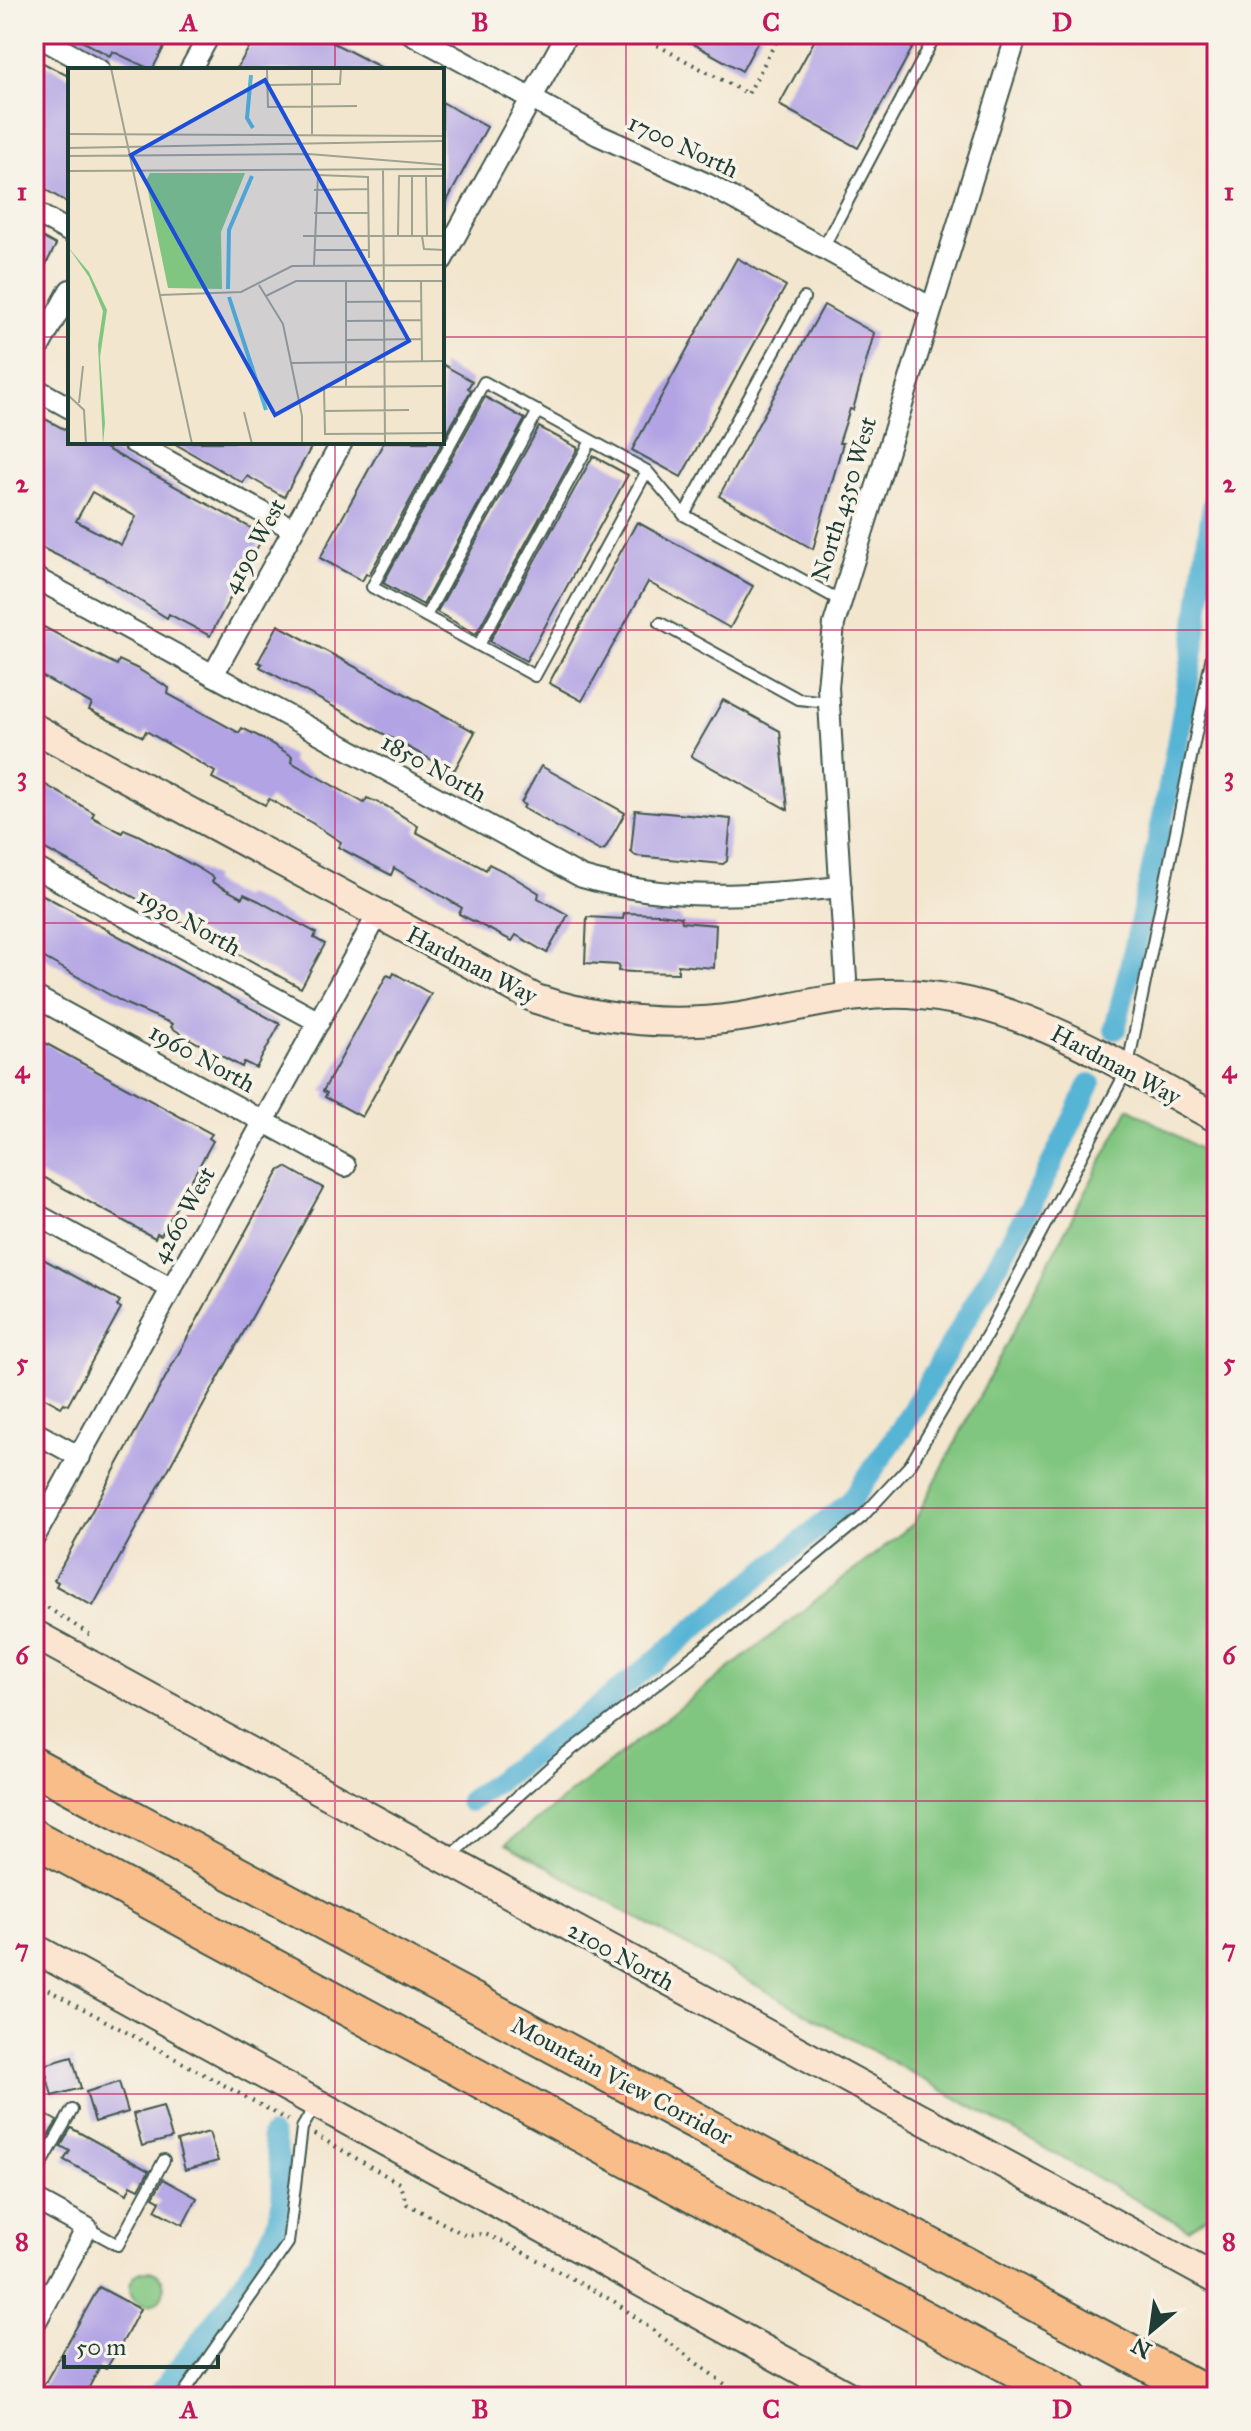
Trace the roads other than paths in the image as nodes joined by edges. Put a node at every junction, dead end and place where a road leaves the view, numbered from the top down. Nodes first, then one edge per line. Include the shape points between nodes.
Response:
1 (34, 34) edge
2 (210, 34) edge
3 (412, 34) edge
4 (567, 34) edge
5 (936, 34) edge
6 (1017, 34) edge
7 (95, 68) edge
8 (191, 68) edge
9 (531, 99) junction
10 (34, 212) edge
11 (68, 231) edge
12 (823, 248) junction
13 (444, 254) edge
14 (68, 294) edge
15 (804, 298) dead end
16 (930, 307) junction
17 (34, 356) edge
18 (34, 388) edge
19 (68, 407) edge
20 (538, 411) junction
21 (591, 441) junction
22 (137, 444) edge
23 (341, 444) edge
24 (647, 471) junction
25 (684, 515) junction
26 (293, 529) junction
27 (34, 577) edge
28 (841, 601) junction
29 (426, 616) junction
30 (660, 623) dead end
31 (1217, 631) edge
32 (479, 645) junction
33 (213, 675) junction
34 (829, 702) junction
35 (34, 728) edge
36 (34, 867) edge
37 (841, 887) junction
38 (377, 916) junction
39 (34, 996) edge
40 (847, 996) junction
41 (319, 1022) junction
42 (1127, 1070) junction
43 (1217, 1118) edge
44 (264, 1122) junction
45 (345, 1166) dead end
46 (34, 1213) edge
47 (172, 1289) junction
48 (34, 1432) edge
49 (80, 1457) junction
50 (34, 1538) edge
51 (34, 1634) edge
52 (34, 1766) edge
53 (34, 1838) edge
54 (446, 1861) junction
55 (34, 1948) edge
56 (317, 2102) junction
57 (72, 2110) dead end
58 (164, 2160) dead end
59 (34, 2178) edge
60 (34, 2199) edge
61 (87, 2228) junction
62 (1213, 2278) edge
63 (34, 2325) edge
64 (181, 2397) edge
65 (850, 2397) edge
66 (1068, 2397) edge
67 (1211, 2397) edge

1 - 7 street
2 - 8 street
3 - 9 street, 1700 North
4 - 9 street
5 - 12 lane
6 - 16 street, North 4350 West
9 - 12 street, 1700 North via 688,174
9 - 13 street
10 - 11 street
12 - 16 street, 1700 North
14 - 17 street
15 - 25 lane
16 - 28 street, North 4350 West
18 - 19 street
20 - 21 lane
20 - 29 lane
20 - 29 lane via 484,382 402,532 372,587
21 - 24 lane
21 - 32 lane
22 - 26 street
23 - 26 street, 4190 West
24 - 25 lane
24 - 32 lane via 535,676
25 - 28 lane
26 - 33 street, 4190 West
27 - 33 street, 1850 North
28 - 34 street, North 4350 West via 830,649
29 - 32 lane
30 - 34 lane via 798,699
31 - 42 lane
33 - 37 street, 1850 North via 582,877 718,897
34 - 37 street, North 4350 West
35 - 38 main road, Hardman Way
36 - 41 street, 1930 North
37 - 40 street, North 4350 West
38 - 40 main road, Hardman Way via 512,989 596,1015 686,1023
38 - 41 street, 4260 West
39 - 44 street, 1960 North
40 - 42 main road, Hardman Way via 920,995 979,1005 1027,1019
41 - 44 street, 4260 West
42 - 43 main road, Hardman Way
42 - 54 lane via 988,1333 910,1465 861,1518 557,1761
44 - 45 street, 1960 North
44 - 47 street, 4260 West
46 - 47 street
47 - 49 street, 4260 West
48 - 49 street
49 - 50 street, 4260 West
51 - 54 main road, 2100 North
52 - 67 highway, Mountain View Corridor
53 - 66 highway
54 - 62 main road, 2100 North
55 - 56 main road
56 - 64 lane via 302,2128 288,2243
56 - 65 main road
57 - 59 lane
58 - 61 lane via 118,2245
60 - 61 street
61 - 63 street

